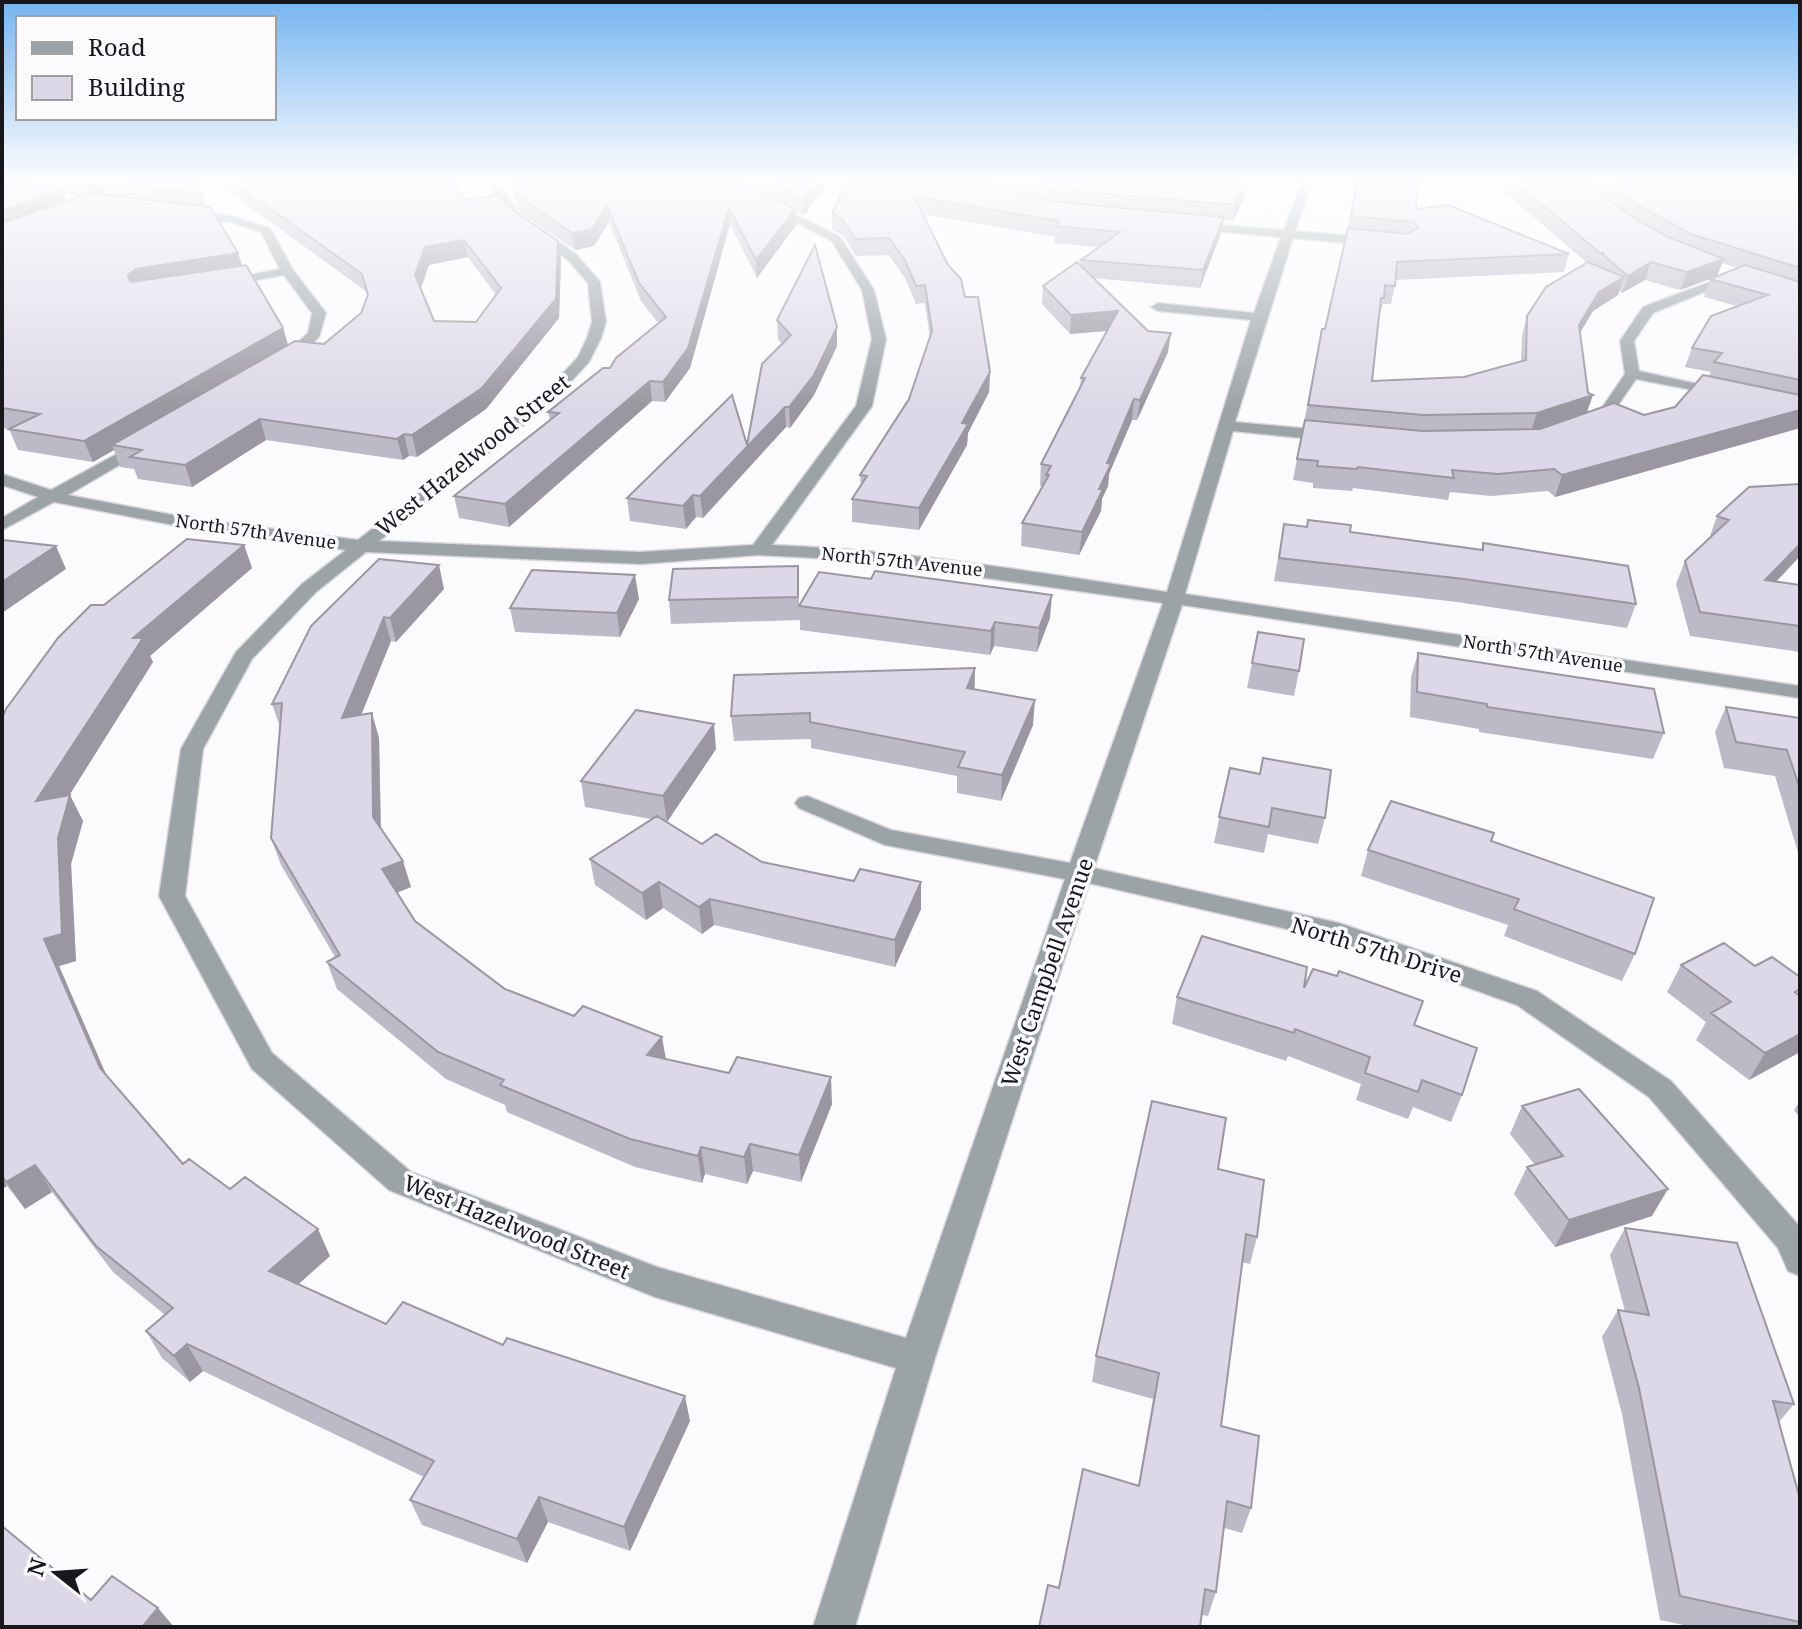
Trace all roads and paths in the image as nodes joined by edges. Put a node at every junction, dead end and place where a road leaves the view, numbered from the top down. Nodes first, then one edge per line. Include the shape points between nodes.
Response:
1 (280, 257) edge
2 (572, 257) edge
3 (847, 257) edge
4 (1281, 257) edge
5 (287, 271) junction
6 (1735, 276) edge
7 (215, 283) edge
8 (1158, 307) dead end
9 (1259, 317) junction
10 (265, 374) edge
11 (1632, 374) junction
12 (1735, 396) edge
13 (1227, 426) junction
14 (1574, 427) edge
15 (159, 435) edge
16 (1354, 438) edge
17 (2, 479) edge
18 (54, 497) junction
19 (2, 525) edge
20 (359, 546) junction
21 (759, 550) junction
22 (1175, 596) junction
23 (1800, 692) edge
24 (807, 803) dead end
25 (1080, 873) junction
26 (1800, 1261) edge
27 (917, 1358) junction
28 (834, 1627) edge

1 - 5 street
2 - 20 street, West Hazelwood Street via 594,282 599,322 584,359 546,400
3 - 21 street via 868,290 879,339 864,406
4 - 9 street, West Campbell Avenue
5 - 7 street
5 - 10 street via 319,313 314,334 291,358
6 - 11 street via 1648,310 1627,341
8 - 9 street
9 - 13 street, West Campbell Avenue
11 - 12 street
11 - 14 street via 1602,418
13 - 16 street
13 - 22 street, West Campbell Avenue
15 - 18 street
17 - 18 street, North 57th Avenue
18 - 19 street
18 - 20 street, North 57th Avenue via 189,523
20 - 21 street, North 57th Avenue via 640,558
20 - 27 street, West Hazelwood Street via 243,656 192,749 172,896 262,1061 400,1181 655,1282
21 - 22 street, North 57th Avenue via 937,563
22 - 23 street, North 57th Avenue
22 - 25 street, West Campbell Avenue
24 - 25 street, North 57th Drive via 885,837
25 - 26 street, North 57th Drive via 1339,932 1527,998 1660,1089 1790,1239
25 - 27 street, West Campbell Avenue
27 - 28 street, West Campbell Avenue

